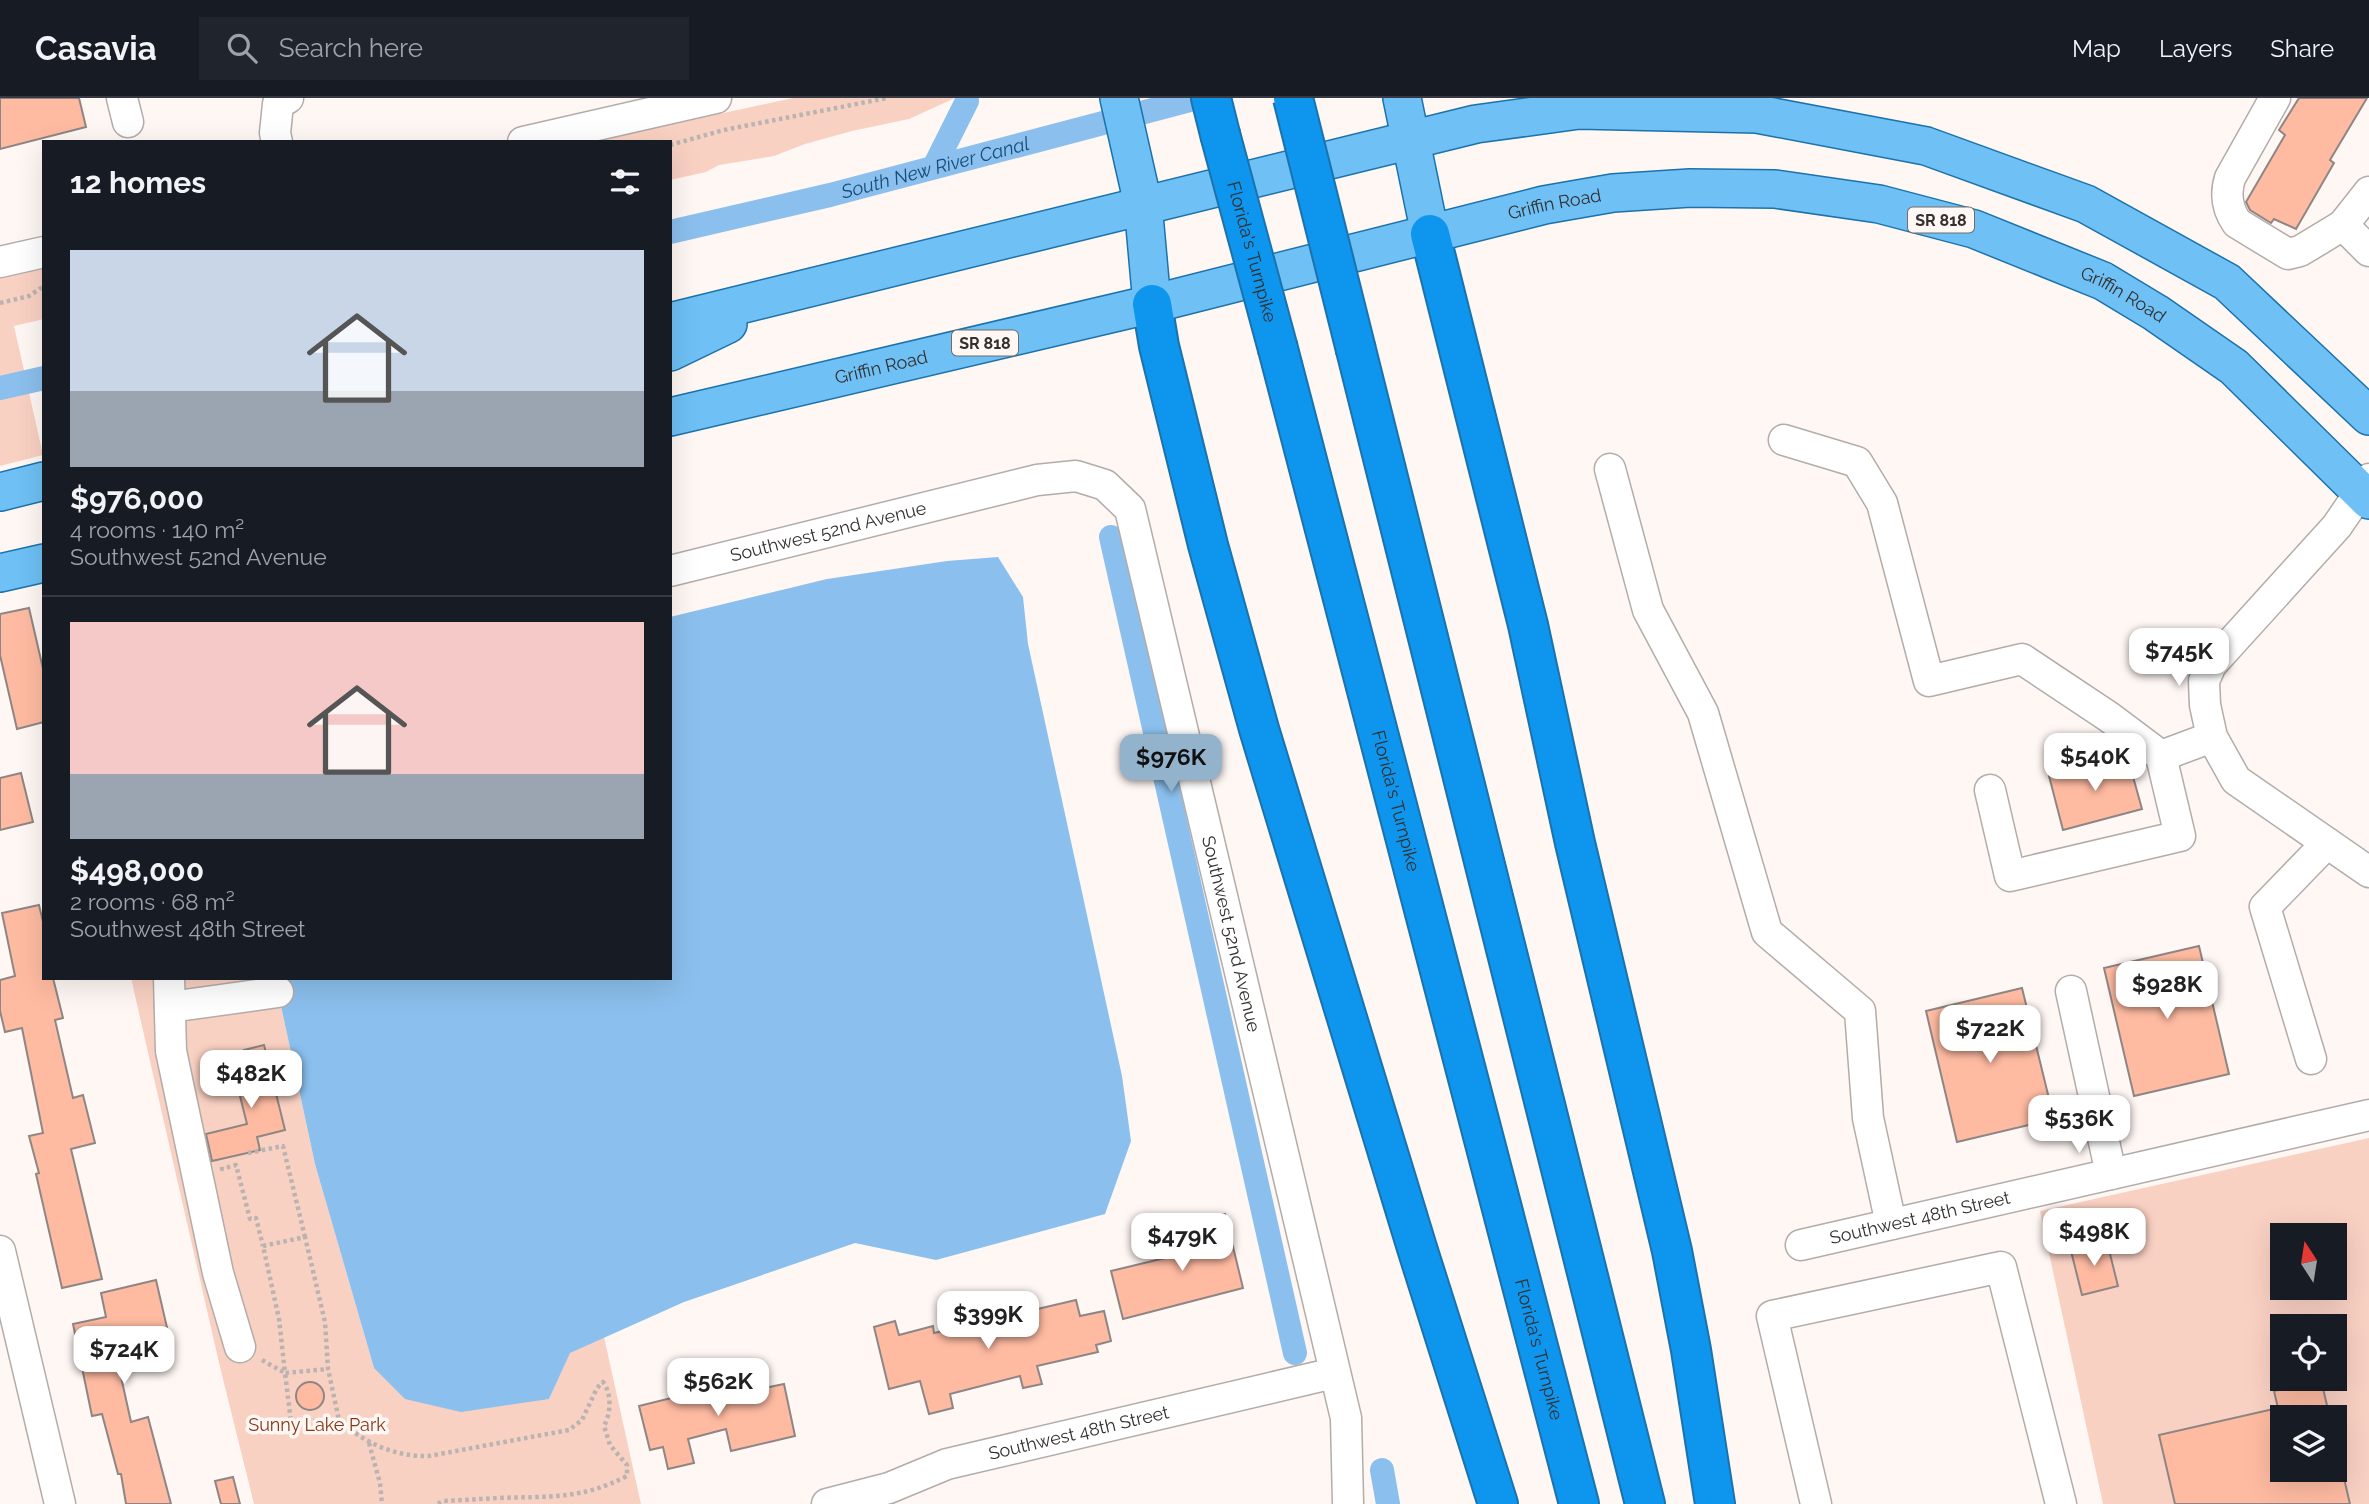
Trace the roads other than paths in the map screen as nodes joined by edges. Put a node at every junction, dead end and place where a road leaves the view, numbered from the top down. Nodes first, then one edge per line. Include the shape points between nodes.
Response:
1 (288, 98) edge
2 (716, 98) edge
3 (1119, 98) edge
4 (1211, 98) edge
5 (1293, 98) edge
6 (1402, 98) edge
7 (2275, 98) edge
8 (660, 104) edge
9 (1411, 139) junction
10 (276, 140) edge
11 (530, 140) edge
12 (2369, 192) edge
13 (1143, 204) junction
14 (2343, 225) junction
15 (1430, 234) junction
16 (2369, 251) edge
17 (42, 252) edge
18 (0, 262) edge
19 (798, 290) junction
20 (1152, 304) junction
21 (672, 322) edge
22 (672, 351) edge
23 (672, 416) edge
24 (2369, 416) edge
25 (1784, 440) dead end
26 (1610, 469) dead end
27 (42, 482) edge
28 (2366, 490) edge
29 (0, 492) edge
30 (42, 563) edge
31 (672, 571) edge
32 (0, 573) edge
33 (2212, 737) junction
34 (2161, 756) junction
35 (1990, 790) dead end
36 (2327, 843) junction
37 (2369, 872) edge
38 (2071, 990) dead end
39 (169, 992) edge
40 (278, 992) dead end
41 (2311, 1059) dead end
42 (2369, 1115) edge
43 (2111, 1174) junction
44 (1891, 1224) junction
45 (1801, 1245) dead end
46 (0, 1251) edge
47 (240, 1347) road end
48 (1334, 1373) junction
49 (60, 1504) edge
50 (827, 1504) edge
51 (1348, 1504) edge
52 (1498, 1504) edge
53 (1579, 1504) edge
54 (1645, 1504) edge
55 (1715, 1504) edge
56 (1816, 1504) edge
57 (2062, 1504) edge

1 - 10 street via 278,104
2 - 8 street
3 - 13 main road
4 - 53 highway, Florida's Turnpike, bridge
5 - 54 highway, bridge
6 - 9 main road
7 - 14 street via 2230,178 2226,192 2232,216 2288,254
8 - 11 street
9 - 13 main road
9 - 15 main road
9 - 24 main road via 1487,122 1579,110 1758,114 1926,146 2086,204 2227,282
12 - 14 street
13 - 19 main road
13 - 20 main road
14 - 16 street
15 - 20 main road, Griffin Road / SR 818
15 - 28 main road, Griffin Road / SR 818 via 1613,192 1689,188 1774,189 1880,204 1974,229 2103,281 2157,313 2234,367
15 - 55 highway via 1528,625 1574,843 1672,1251
17 - 18 street
19 - 21 main road
19 - 22 main road
20 - 23 main road, Griffin Road / SR 818
20 - 52 highway via 1238,657
25 - 34 street via 1857,462 1870,482 1882,503 1929,681 2022,659
26 - 44 street via 1648,610 1703,713 1767,932 1860,1011 1868,1118
27 - 29 main road
28 - 33 street via 2211,665 2204,681
30 - 32 main road
31 - 48 street, Southwest 52nd Avenue via 1037,480 1076,476 1096,482 1130,509
33 - 34 street
33 - 36 street via 2236,780
34 - 35 street via 2180,835 2010,876
36 - 37 street
36 - 41 street via 2265,907
38 - 43 street
39 - 40 street
39 - 47 street via 171,1051 218,1273
42 - 43 street, Southwest 48th Street
43 - 44 street, Southwest 48th Street
44 - 45 street, Southwest 48th Street
46 - 49 street
48 - 50 street, Southwest 48th Street via 947,1464 889,1488
48 - 51 street, Southwest 52nd Avenue via 1346,1418
56 - 57 street via 1772,1316 2001,1267

